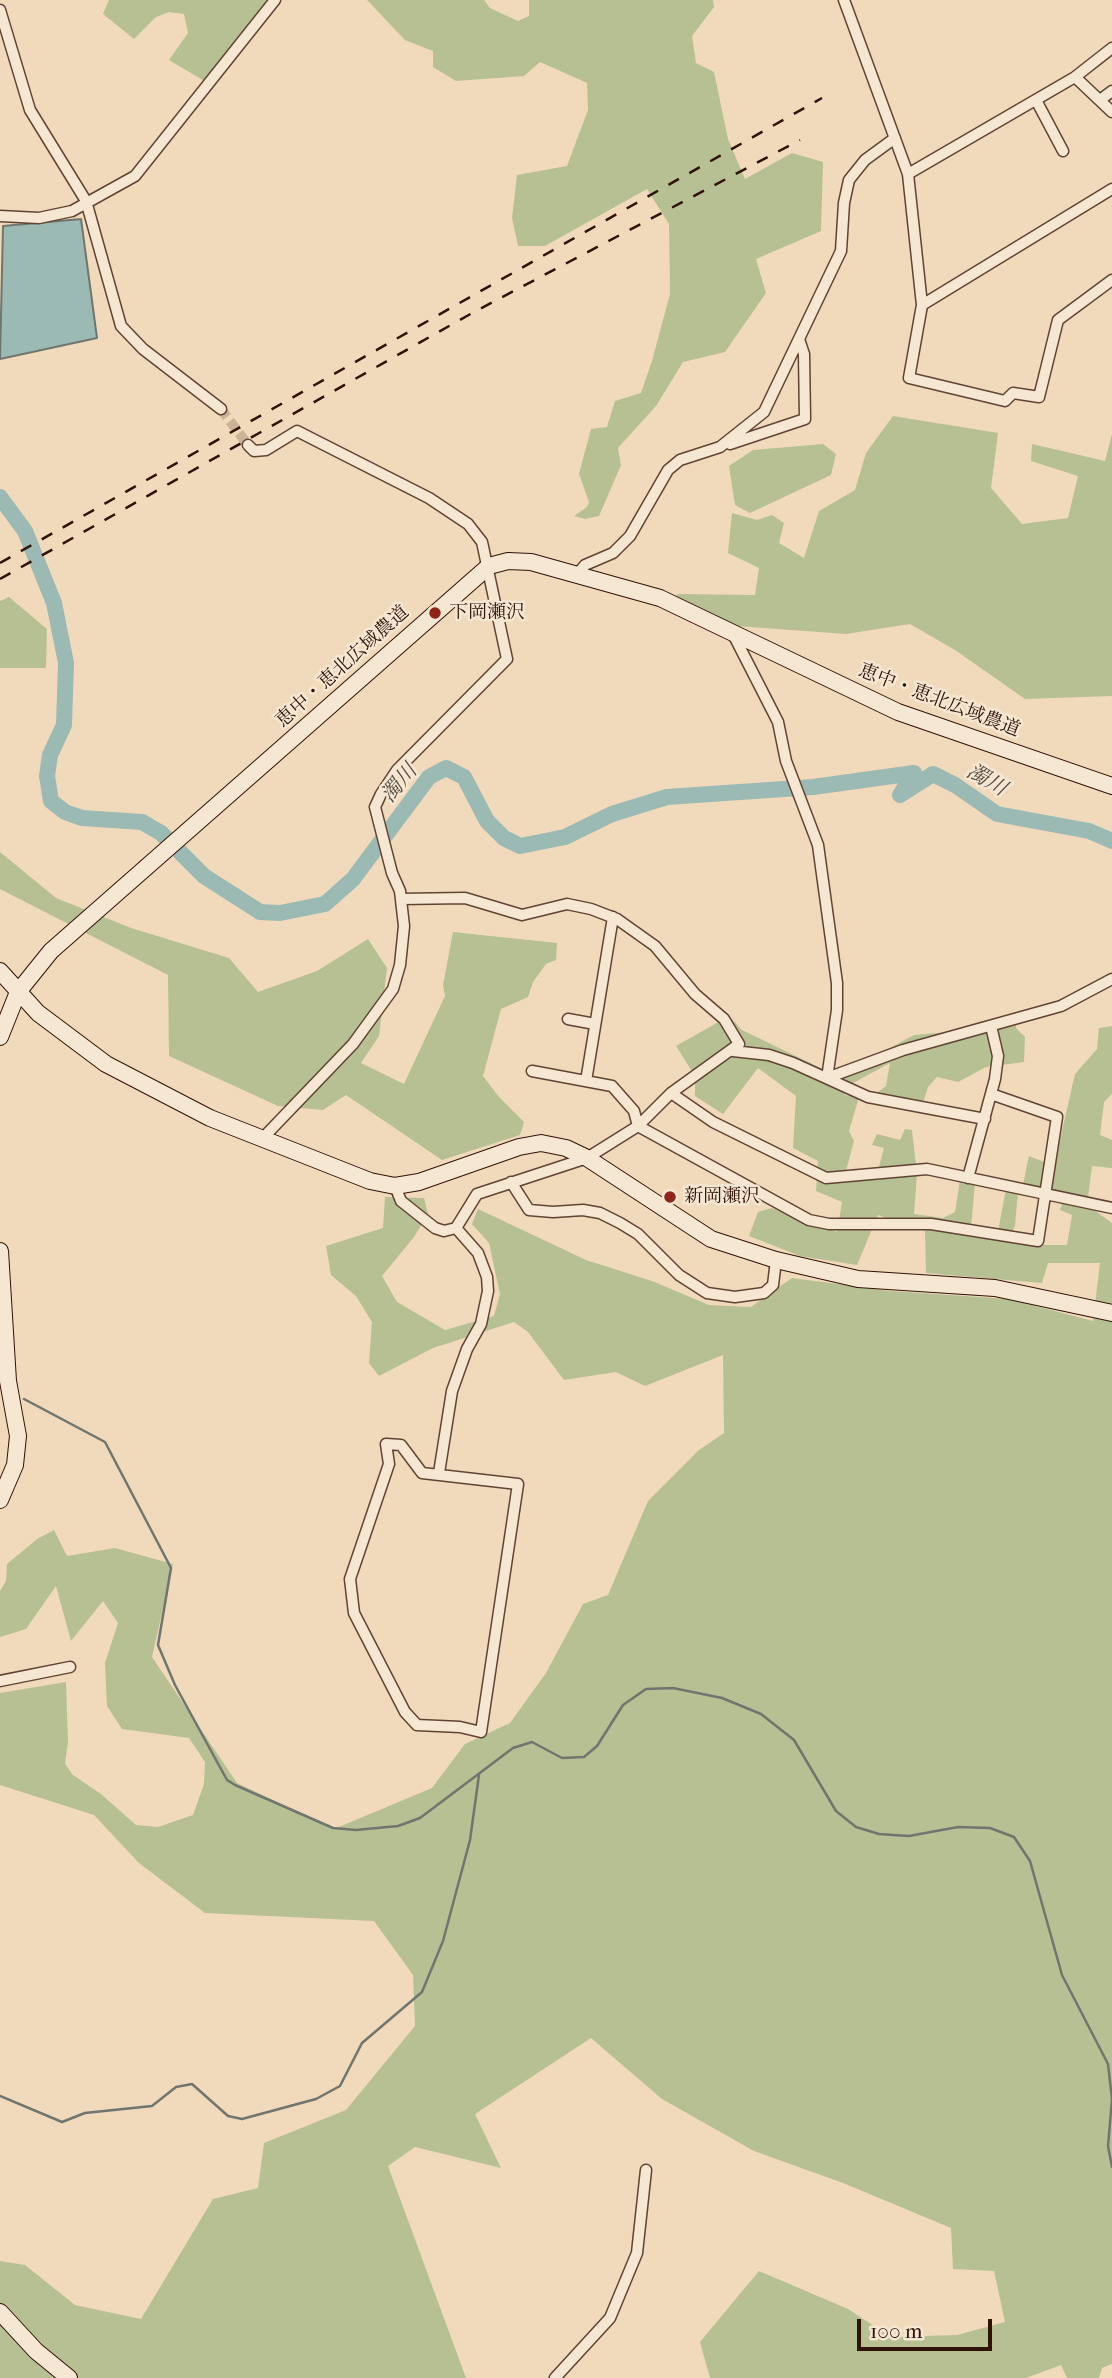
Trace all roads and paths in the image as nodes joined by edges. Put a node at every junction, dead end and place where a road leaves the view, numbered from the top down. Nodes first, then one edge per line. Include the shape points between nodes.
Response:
1 (275, 0) edge
2 (844, 0) edge
3 (0, 10) edge
4 (1112, 48) edge
5 (1075, 77) junction
6 (1112, 90) edge
7 (1036, 100) junction
8 (1100, 100) junction
9 (1112, 112) edge
10 (895, 138) junction
11 (1063, 151) dead end
12 (908, 174) junction
13 (1112, 190) edge
14 (86, 201) junction
15 (0, 216) edge
16 (1109, 283) edge
17 (1112, 296) edge
18 (922, 305) junction
19 (799, 339) junction
20 (221, 408) tunnel mouth
21 (248, 445) dead end
22 (720, 447) junction
23 (489, 566) junction
24 (576, 576) junction
25 (731, 631) junction
26 (1112, 786) edge
27 (401, 899) junction
28 (613, 918) junction
29 (0, 971) edge
30 (1112, 979) edge
31 (18, 992) junction
32 (568, 1019) dead end
33 (595, 1024) junction
34 (991, 1026) junction
35 (0, 1037) edge
36 (733, 1051) junction
37 (532, 1071) dead end
38 (827, 1078) junction
39 (586, 1081) junction
40 (671, 1093) junction
41 (991, 1094) junction
42 (985, 1119) junction
43 (638, 1126) junction
44 (261, 1140) junction
45 (587, 1158) junction
46 (968, 1178) junction
47 (511, 1182) junction
48 (395, 1186) junction
49 (1046, 1196) junction
50 (1112, 1208) edge
51 (456, 1228) junction
52 (0, 1251) edge
53 (776, 1260) junction
54 (1112, 1313) edge
55 (439, 1474) junction
56 (0, 1500) edge
57 (71, 1667) dead end
58 (0, 1681) edge
59 (646, 2170) dead end
60 (0, 2312) edge
61 (69, 2378) edge
62 (555, 2378) edge

1 - 14 street via 146,164 127,181
2 - 10 street
3 - 14 street via 30,110
4 - 5 street
5 - 7 street
5 - 8 street
6 - 8 street
7 - 11 street
7 - 12 street
8 - 9 street
10 - 12 street
10 - 19 street via 865,160 849,180 841,251
12 - 18 street
13 - 18 street
14 - 15 street via 55,216
14 - 20 street via 121,326 143,349
16 - 17 street
16 - 18 street via 1058,320 1039,397 1013,393 1005,401 909,377
19 - 22 street via 764,412
19 - 22 street via 804,354 804,418
21 - 23 street via 254,452 266,450 297,431 377,470 468,524 482,542
22 - 24 street via 680,460 668,471 630,536
23 - 24 street, 恵中・恵北広域農道 via 531,562
23 - 27 street via 507,659 397,770 375,807
23 - 31 street, 恵中・恵北広域農道 via 51,951
24 - 25 street, 恵中・恵北広域農道 via 660,598
25 - 26 street, 恵中・恵北広域農道 via 898,712
25 - 38 street via 778,722 786,761 818,845 836,983 837,1010
27 - 28 street via 465,898 522,915 567,904
27 - 44 street via 400,965 383,1007
28 - 33 street
28 - 36 street via 655,946 695,994 724,1019 739,1044
29 - 31 street
30 - 34 street via 1061,1006
31 - 35 street, 恵中・恵北広域農道
31 - 44 street via 38,1013 106,1063 168,1098
32 - 33 street
33 - 39 street
34 - 38 street via 902,1050
34 - 41 street via 998,1056
36 - 38 street via 769,1055
36 - 40 street
37 - 39 street
38 - 42 street via 867,1097
39 - 43 street via 612,1086 634,1111
40 - 43 street
40 - 46 street via 713,1122 814,1175 841,1179 927,1169
41 - 42 street
41 - 49 street via 1057,1116
42 - 46 street
43 - 45 street
43 - 49 street via 809,1220 830,1224 931,1224 1038,1241
44 - 48 street
45 - 47 street
45 - 48 street via 541,1143
45 - 53 street via 711,1239
46 - 49 street
47 - 51 street via 477,1194
47 - 53 street via 529,1210 583,1210 620,1223 638,1234 678,1275 707,1293 735,1297 764,1293 773,1285
48 - 51 street via 401,1200 435,1228
49 - 50 street
51 - 55 street via 478,1253 488,1277 488,1291 481,1324 452,1391
52 - 56 street via 8,1381 18,1436 15,1465
53 - 54 street via 858,1279 995,1288
55 - 55 street via 422,1473 401,1445 386,1444 389,1464 349,1579 349,1595 366,1638 417,1726 481,1732 518,1484
57 - 58 street
59 - 62 street via 634,2264 610,2318
60 - 61 street

